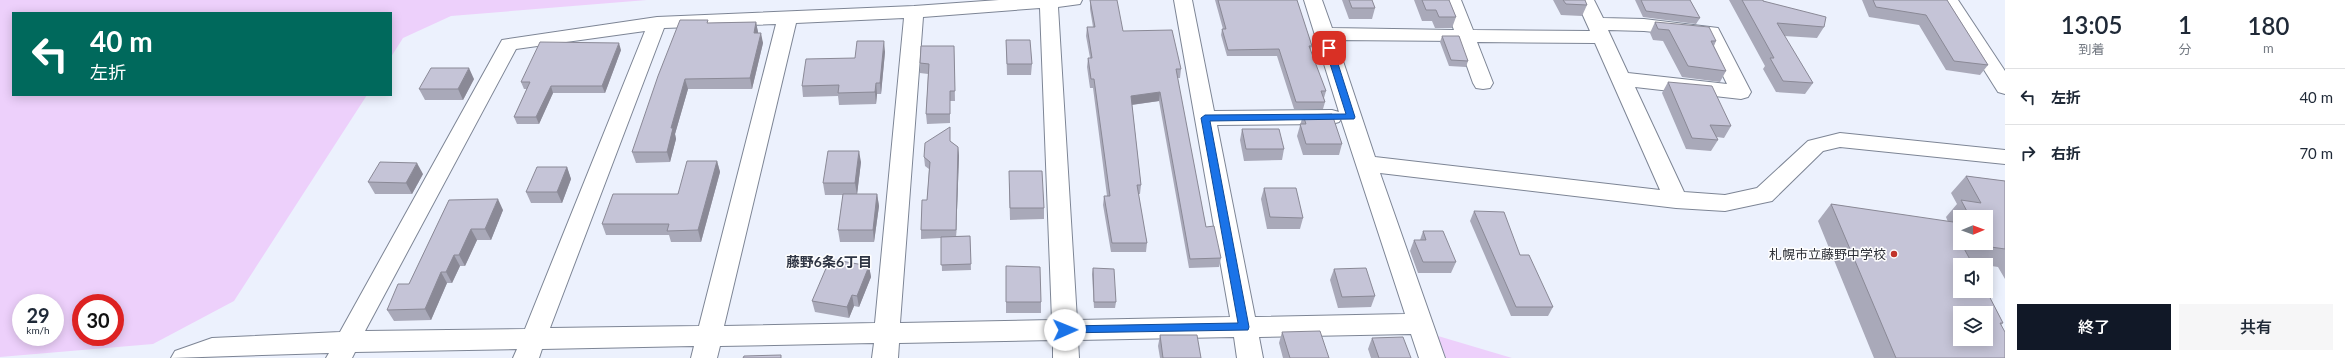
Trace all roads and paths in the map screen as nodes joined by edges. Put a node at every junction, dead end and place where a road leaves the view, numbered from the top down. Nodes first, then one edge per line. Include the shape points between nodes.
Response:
1 (1073, 0) edge
2 (1183, 0) edge
3 (1313, 0) edge
4 (1452, 0) edge
5 (1585, 0) edge
6 (1948, 0) edge
7 (1049, 2) junction
8 (914, 12) junction
9 (787, 19) junction
10 (657, 23) junction
11 (1599, 31) junction
12 (1325, 34) junction
13 (1466, 35) junction
14 (1621, 79) junction
15 (1483, 83) dead end
16 (2005, 87) edge
17 (1351, 117) junction
18 (1205, 118) junction
19 (2005, 157) edge
20 (1366, 164) junction
21 (1676, 200) junction
22 (1421, 324) junction
23 (1244, 327) junction
24 (1065, 330) junction
25 (885, 346) edge
26 (706, 348) edge
27 (529, 349) edge
28 (343, 350) edge
29 (184, 358) edge
30 (1066, 358) edge
31 (1250, 358) edge
32 (1432, 358) edge

1 - 7 street
2 - 18 street
3 - 12 street
4 - 13 street
5 - 11 street
6 - 16 street
7 - 8 street
7 - 24 street
8 - 9 street
8 - 25 street
9 - 10 street
9 - 26 street
10 - 27 street
10 - 28 street via 509,44
11 - 13 street
11 - 14 street
11 - 14 street via 1644,25 1711,32 1741,92
12 - 13 street
12 - 17 street
13 - 15 street
14 - 21 street
17 - 18 street
17 - 20 street
18 - 23 street
19 - 21 street via 1840,140 1816,146 1764,195 1725,203
20 - 21 street
20 - 22 street
22 - 23 street
22 - 32 street
23 - 24 street
23 - 31 street
24 - 25 street
24 - 30 street
25 - 26 street
26 - 27 street
27 - 28 street
28 - 29 street via 212,348

